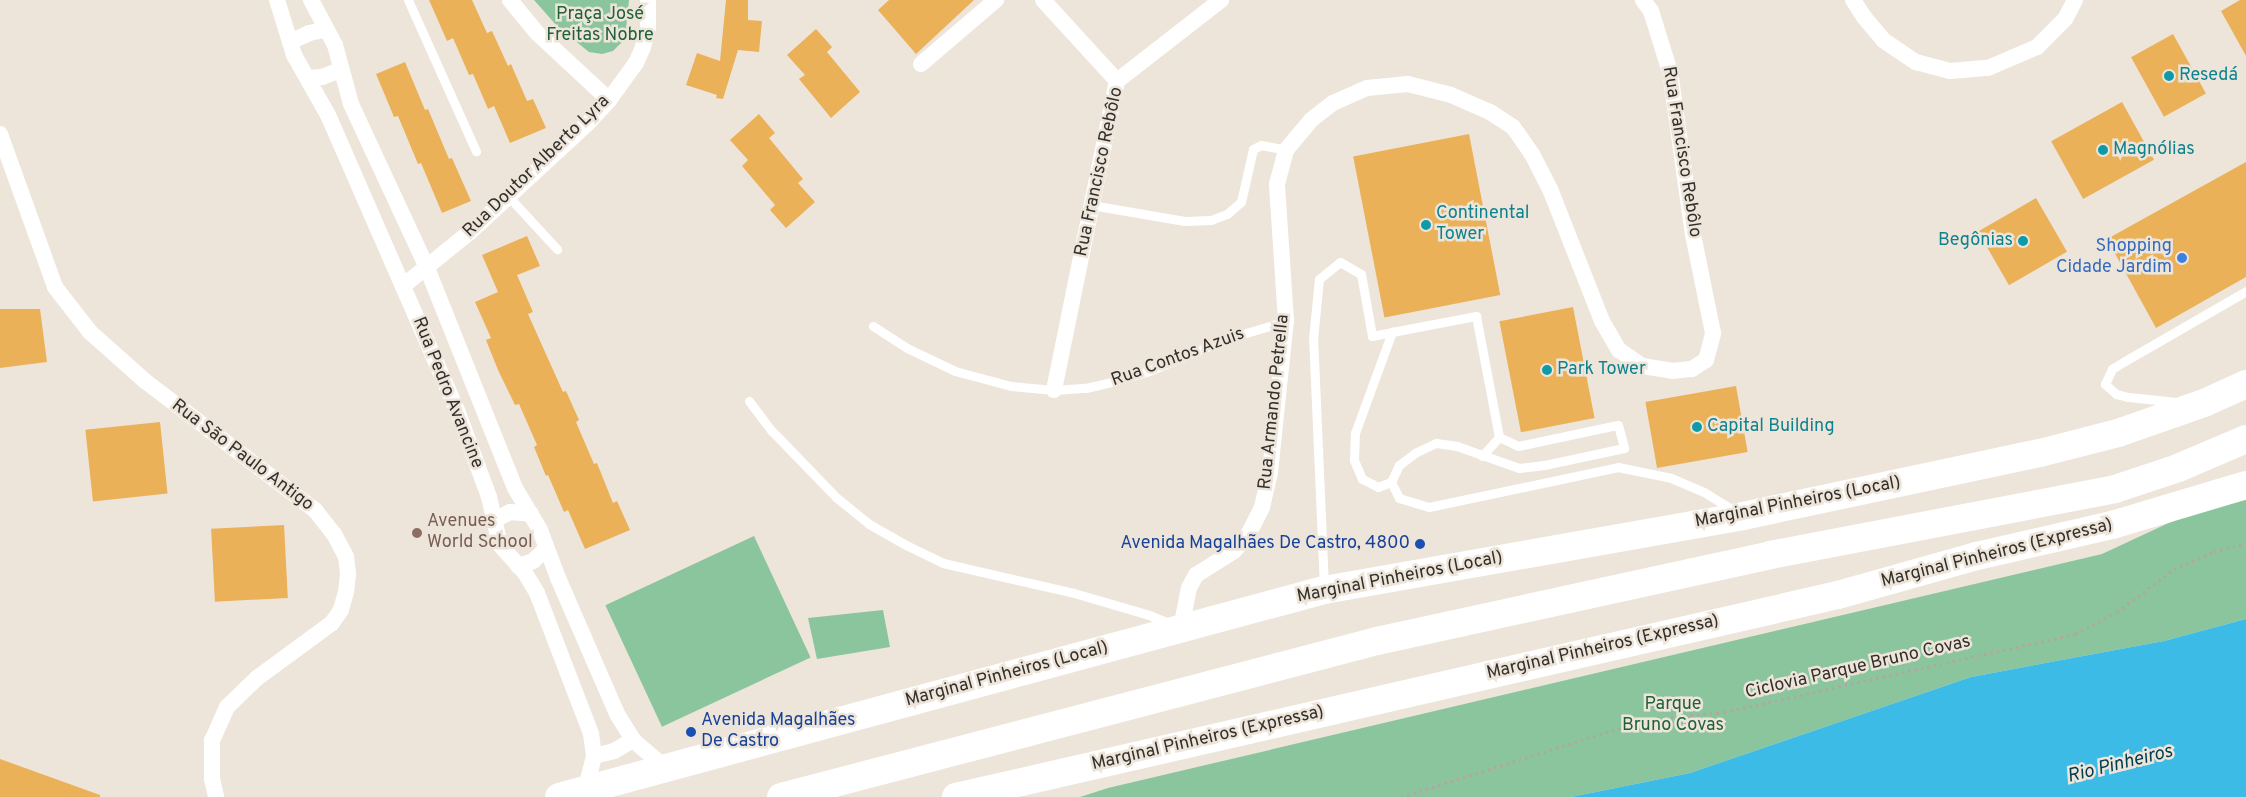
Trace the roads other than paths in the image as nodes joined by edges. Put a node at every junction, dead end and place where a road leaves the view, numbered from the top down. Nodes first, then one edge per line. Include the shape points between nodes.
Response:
1 (277, 0) edge
2 (311, 0) edge
3 (408, 0) edge
4 (510, 0) edge
5 (648, 0) edge
6 (996, 0) edge
7 (1044, 0) edge
8 (1221, 0) edge
9 (1643, 0) edge
10 (1854, 0) edge
11 (2075, 0) edge
12 (325, 30) junction
13 (290, 42) junction
14 (921, 64) dead end
15 (340, 70) junction
16 (308, 78) junction
17 (1117, 81) junction
18 (609, 100) junction
19 (0, 134) edge
20 (1286, 150) junction
21 (476, 151) dead end
22 (509, 196) junction
23 (1091, 205) junction
24 (557, 249) dead end
25 (427, 268) junction
26 (403, 286) junction
27 (2246, 291) edge
28 (1709, 306) joint
29 (1286, 321) junction
30 (873, 326) dead end
31 (1392, 332) junction
32 (2246, 384) edge
33 (1054, 390) junction
34 (748, 401) dead end
35 (2204, 403) junction
36 (1499, 437) junction
37 (2246, 439) edge
38 (1482, 456) junction
39 (1391, 482) junction
40 (2246, 485) edge
41 (531, 514) junction
42 (1743, 516) junction
43 (495, 520) junction
44 (546, 548) junction
45 (518, 566) junction
46 (1324, 590) junction
47 (1181, 628) junction
48 (633, 740) junction
49 (594, 756) junction
50 (667, 769) junction
51 (573, 794) edge
52 (216, 797) edge
53 (781, 797) edge
54 (956, 797) edge

1 - 13 street, Rua Pedro Avancine
2 - 12 street, Rua Pedro Avancine
3 - 21 lane
4 - 18 street via 537,33
5 - 18 street, Rua Doutor Alberto Lyra via 648,27 643,47 636,63
6 - 14 street
7 - 17 street
8 - 17 street, Rua Francisco Rebôlo
9 - 28 street, Rua Francisco Rebôlo via 1651,11 1670,72 1693,235
10 - 11 street via 1883,40 1916,62 1950,71 1988,68 2037,47 2065,19
12 - 13 street
12 - 15 street, Rua Pedro Avancine via 335,44
13 - 16 street, Rua Pedro Avancine
15 - 16 street
15 - 25 street, Rua Pedro Avancine via 351,104
16 - 26 street, Rua Pedro Avancine via 328,114
17 - 23 street, Rua Francisco Rebôlo
18 - 22 street, Rua Doutor Alberto Lyra
19 - 52 street, Rua São Paulo Antigo via 55,287 90,332 144,382 315,510 334,534 346,557 346,592 342,610 332,623 257,678 227,707 212,740 212,779
20 - 23 lane via 1261,145 1253,149 1241,202 1227,214 1211,220 1184,221
20 - 28 street, Rua Armando Petrella via 1311,120 1367,88 1408,84 1451,94 1490,112 1512,127 1532,154 1550,189 1602,321 1619,350 1642,366 1672,371 1692,370 1706,360 1711,348 1714,333
20 - 29 street, Rua Armando Petrella via 1278,184
22 - 24 lane
22 - 25 street, Rua Doutor Alberto Lyra
23 - 33 street, Rua Francisco Rebôlo
25 - 26 street, Rua Doutor Alberto Lyra
25 - 41 street, Rua Pedro Avancine via 515,488
26 - 43 street, Rua Pedro Avancine via 458,413
27 - 35 lane via 2112,369 2105,384 2116,394 2128,397
29 - 33 lane, Rua Contos Azuis via 1226,339 1122,380 1086,388
29 - 47 street, Rua Armando Petrella via 1270,472 1262,507 1248,535 1234,551 1196,575 1189,588
30 - 33 lane, Rua Contos Azuis via 907,348 955,370 1011,386
31 - 36 lane via 1476,316
31 - 39 lane via 1355,433 1354,460 1362,479 1378,487
31 - 46 lane via 1372,336 1361,274 1340,262 1319,279 1313,339
32 - 35 highway, Marginal Pinheiros (Local)
34 - 47 lane via 836,498 869,524 906,545 942,562 1074,592
35 - 42 highway, Marginal Pinheiros (Local) via 2118,433 2040,453
36 - 38 lane
36 - 38 lane via 1518,446 1618,425 1624,448 1519,468
37 - 53 highway via 2178,468 2114,489 1770,555 1377,641
38 - 39 lane via 1458,446 1436,444 1415,453 1399,466
39 - 42 lane via 1399,498 1429,507 1618,467 1671,478 1704,492
40 - 54 highway, Marginal Pinheiros (Expressa) via 2112,525 1977,556 1838,595
41 - 43 street via 510,512
41 - 44 street, Rua Pedro Avancine
42 - 46 highway, Marginal Pinheiros (Local)
43 - 45 street, Rua Pedro Avancine via 500,545
44 - 45 street via 533,561
44 - 48 street, Rua Pedro Avancine via 617,714
45 - 49 street, Rua Pedro Avancine via 537,593 591,734
46 - 47 highway, Marginal Pinheiros (Local)
47 - 50 highway, Marginal Pinheiros (Local)
48 - 49 street via 614,751
48 - 50 street, Rua Pedro Avancine
49 - 51 street, Rua Pedro Avancine
50 - 51 highway, Marginal Pinheiros (Local)

